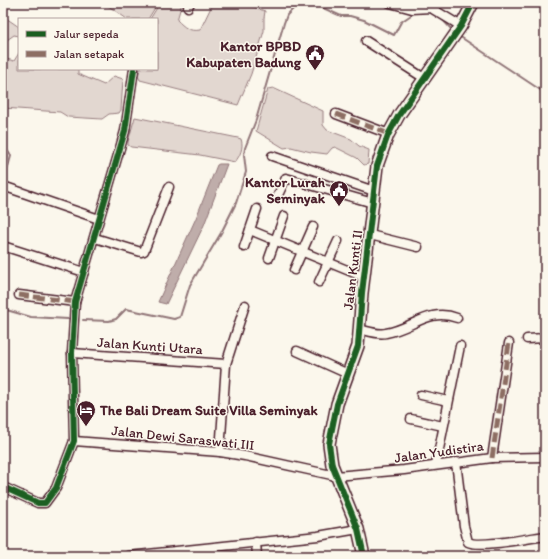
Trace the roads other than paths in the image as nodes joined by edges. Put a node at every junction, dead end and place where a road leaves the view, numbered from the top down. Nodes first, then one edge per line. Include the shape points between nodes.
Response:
1 (390, 3) edge
2 (470, 4) edge
3 (461, 26) junction
4 (366, 42) dead end
5 (134, 70) edge
6 (424, 78) junction
7 (336, 114) dead end
8 (389, 134) junction
9 (272, 156) dead end
10 (3, 186) edge
11 (169, 187) dead end
12 (374, 190) junction
13 (278, 195) dead end
14 (372, 203) junction
15 (257, 209) dead end
16 (284, 216) dead end
17 (99, 219) junction
18 (313, 227) dead end
19 (250, 230) junction
20 (370, 235) junction
21 (95, 238) junction
22 (276, 241) junction
23 (338, 241) dead end
24 (3, 246) edge
25 (244, 247) dead end
26 (418, 248) dead end
27 (302, 252) junction
28 (269, 258) dead end
29 (328, 262) junction
30 (294, 270) dead end
31 (84, 272) junction
32 (364, 278) junction
33 (319, 282) dead end
34 (19, 295) dead end
35 (75, 302) junction
36 (245, 305) dead end
37 (457, 318) dead end
38 (359, 329) junction
39 (545, 338) edge
40 (527, 339) dead end
41 (509, 343) dead end
42 (460, 346) dead end
43 (297, 351) dead end
44 (72, 353) junction
45 (226, 364) junction
46 (348, 374) junction
47 (421, 395) dead end
48 (448, 400) junction
49 (411, 419) dead end
50 (443, 426) junction
51 (74, 441) junction
52 (220, 452) junction
53 (545, 457) edge
54 (492, 458) junction
55 (456, 462) junction
56 (436, 464) junction
57 (336, 476) junction
58 (3, 487) edge
59 (358, 529) junction
60 (545, 536) edge
61 (256, 542) junction
62 (129, 556) edge
63 (258, 556) edge
64 (364, 556) edge

1 - 3 street via 412,9 432,8
2 - 3 street, Jalan Kunti II
3 - 6 street, Jalan Kunti II
4 - 6 street
5 - 17 street via 125,132
6 - 8 street, Jalan Kunti II via 398,114
7 - 8 street
8 - 12 street, Jalan Kunti II via 377,166
9 - 12 street
10 - 17 street
11 - 21 street via 144,251
12 - 14 street, Jalan Kunti II
13 - 14 street via 286,178
14 - 20 street, Jalan Kunti II
15 - 19 street
16 - 22 street
17 - 21 street
18 - 27 street
19 - 22 street
19 - 25 street
20 - 26 street
20 - 32 street, Jalan Kunti II
21 - 31 street
22 - 27 street
22 - 28 street
23 - 29 street
24 - 31 street
27 - 29 street
27 - 30 street
29 - 32 street
29 - 33 street
31 - 35 street
32 - 38 street, Jalan Kunti II
34 - 35 street
35 - 44 street
36 - 45 street
37 - 38 street via 436,314 384,334
38 - 46 street, Jalan Kunti II via 358,346
39 - 40 street
41 - 54 street
42 - 48 street
43 - 46 street
44 - 45 street, Jalan Kunti Utara
44 - 51 street
45 - 52 street
46 - 57 street, Jalan Kunti II via 330,435 330,459
47 - 48 street
48 - 50 street
49 - 50 street
50 - 56 street
51 - 52 street, Jalan Dewi Saraswati III
51 - 58 street via 53,493 45,503 38,503
52 - 57 street, Jalan Dewi Saraswati III
53 - 54 street, Jalan Yudistira
54 - 55 street, Jalan Yudistira
55 - 56 street, Jalan Yudistira
55 - 60 street via 468,542 477,544
56 - 57 street, Jalan Yudistira via 404,470
57 - 59 street, Jalan Kunti II
59 - 61 street
59 - 64 street, Jalan Kunti II
61 - 62 street
61 - 63 street

